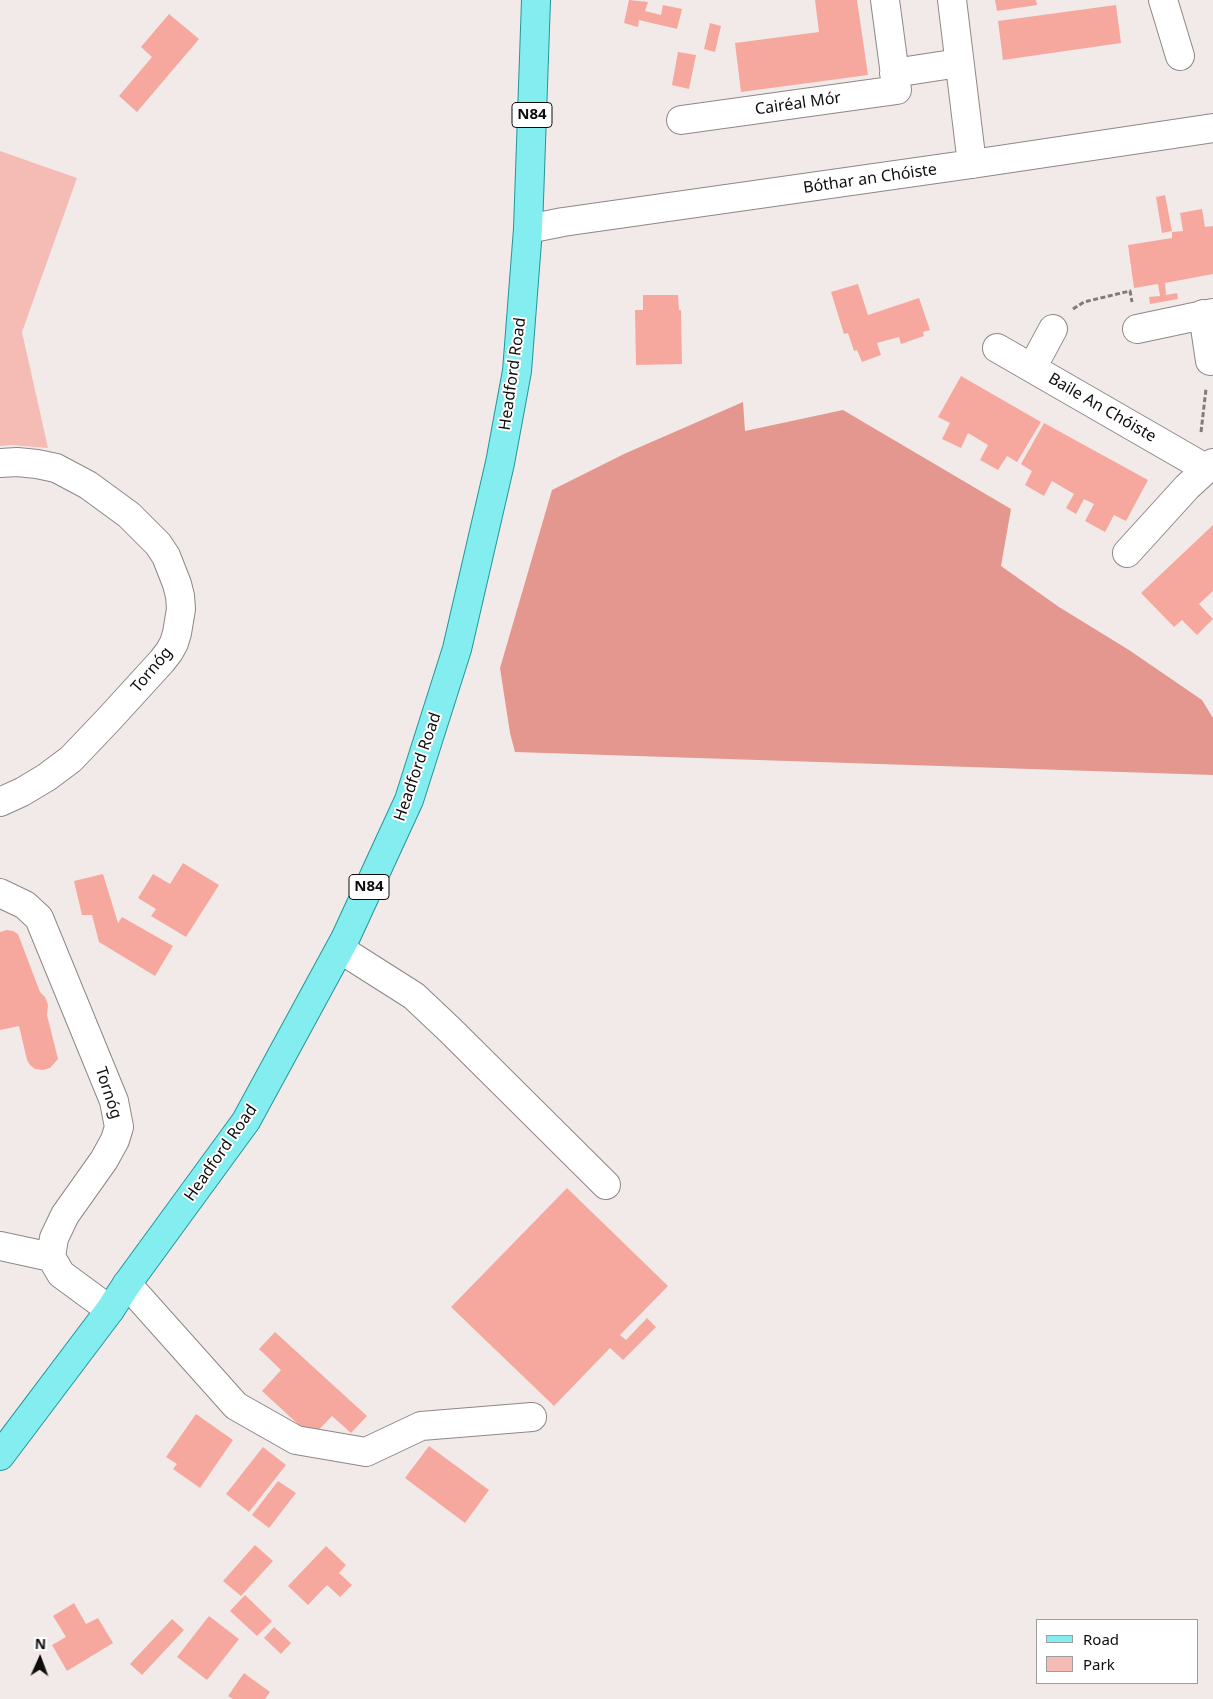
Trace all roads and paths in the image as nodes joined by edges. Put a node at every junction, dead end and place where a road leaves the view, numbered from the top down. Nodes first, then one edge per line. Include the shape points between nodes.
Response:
1 (536, 0) edge
2 (885, 0) edge
3 (952, 0) edge
4 (1163, 0) edge
5 (1180, 56) dead end
6 (959, 64) junction
7 (894, 73) junction
8 (681, 120) dead end
9 (1213, 128) edge
10 (972, 164) junction
11 (528, 229) junction
12 (1208, 314) edge
13 (1053, 329) joint
14 (1137, 329) joint
15 (997, 348) dead end
16 (1210, 361) joint
17 (1032, 368) junction
18 (0, 464) edge
19 (1210, 466) edge
20 (1127, 553) dead end
21 (0, 802) edge
22 (0, 893) edge
23 (340, 949) junction
24 (606, 1184) dead end
25 (0, 1246) edge
26 (51, 1257) junction
27 (127, 1284) junction
28 (110, 1310) junction
29 (532, 1417) dead end
30 (0, 1456) edge

1 - 11 main road, Headford Road / N84
2 - 7 street, Cairéal Mór
3 - 6 street
4 - 5 street
6 - 7 street
6 - 10 street
7 - 8 street, Cairéal Mór via 897,90
9 - 10 street, Bóthar an Chóiste
10 - 11 street, Bóthar an Chóiste
11 - 23 main road, Headford Road / N84 via 517,371 500,462 457,649 409,800
12 - 14 street
12 - 16 street
13 - 14 path via 1066,313 1084,302 1130,292
13 - 17 street
15 - 17 street, Baile An Chóiste
16 - 19 path via 1200,438
17 - 19 street, Baile An Chóiste
18 - 21 street, Tornóg via 17,462 56,468 88,485 128,515 166,556 177,584 181,609 169,652 110,718 48,777
19 - 20 street via 1187,486
22 - 26 street, Tornóg via 25,905 39,918 114,1101 119,1127 104,1160 65,1216 54,1238
23 - 24 street via 414,996
23 - 27 main road, Headford Road / N84 via 246,1121
25 - 26 street
26 - 28 street via 61,1274
27 - 28 main road, Headford Road / N84
27 - 29 street via 236,1406 296,1440 366,1452 421,1426
28 - 30 main road, Headford Road / N84

